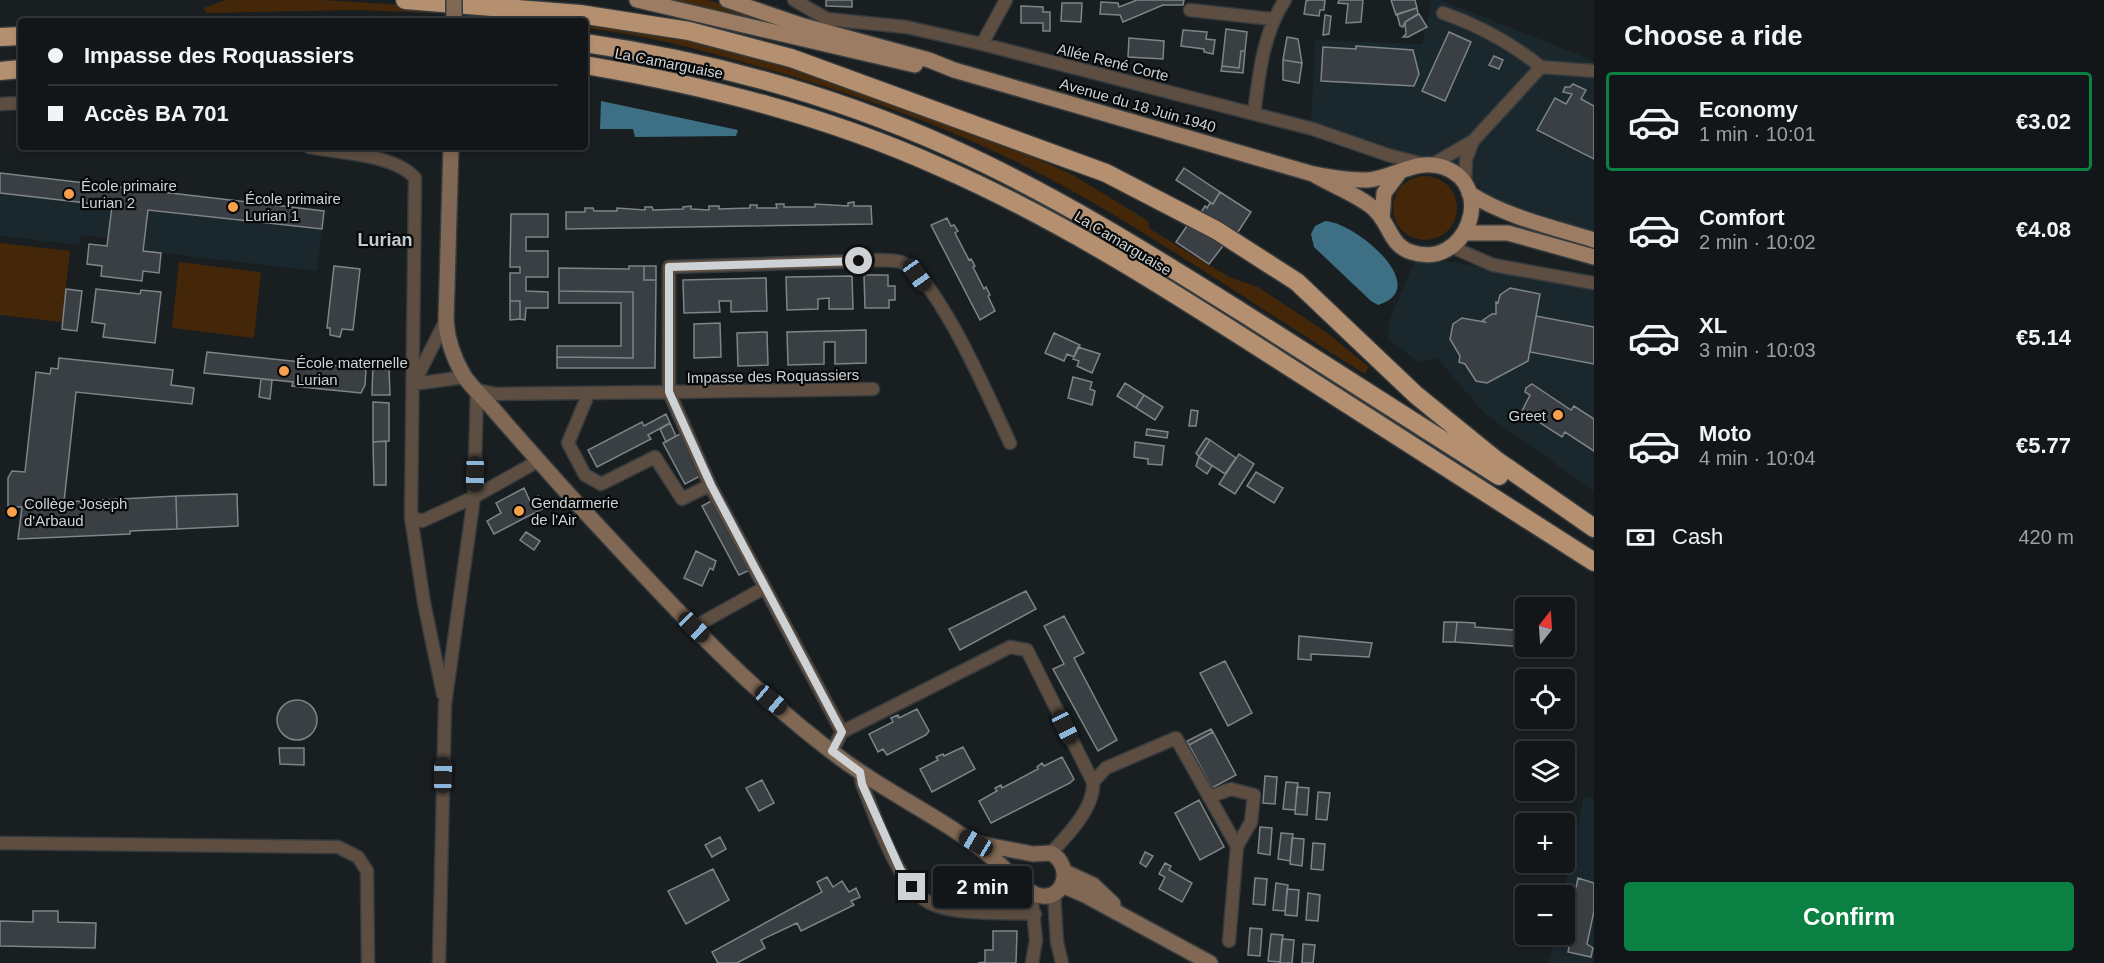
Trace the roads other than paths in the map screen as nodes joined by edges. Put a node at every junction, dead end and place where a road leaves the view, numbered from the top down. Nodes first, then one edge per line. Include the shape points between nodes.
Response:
1 (405, 0) edge
2 (454, 0) edge
3 (637, 0) edge
4 (727, 0) edge
5 (1006, 0) edge
6 (1285, 0) edge
7 (800, 1) edge
8 (1190, 10) dead end
9 (1443, 13) dead end
10 (454, 18) edge
11 (1272, 19) junction
12 (18, 36) edge
13 (0, 37) edge
14 (588, 43) edge
15 (982, 44) junction
16 (18, 58) edge
17 (0, 59) edge
18 (588, 66) edge
19 (1541, 67) junction
20 (18, 69) edge
21 (954, 70) junction
22 (0, 71) edge
23 (1594, 71) edge
24 (18, 103) edge
25 (0, 104) edge
26 (1254, 114) junction
27 (1473, 141) junction
28 (326, 150) edge
29 (451, 150) edge
30 (1428, 164) junction
31 (1399, 173) junction
32 (1313, 174) junction
33 (1467, 189) junction
34 (1382, 219) junction
35 (1465, 233) junction
36 (1594, 240) edge
37 (1452, 247) junction
38 (1594, 256) edge
39 (1594, 283) edge
40 (446, 320) junction
41 (465, 377) junction
42 (413, 384) junction
43 (873, 389) dead end
44 (477, 390) junction
45 (669, 392) junction
46 (588, 395) junction
47 (1010, 443) dead end
48 (538, 461) junction
49 (711, 485) junction
50 (474, 497) junction
51 (411, 517) junction
52 (1594, 526) edge
53 (1594, 536) edge
54 (1594, 562) edge
55 (764, 588) junction
56 (694, 627) junction
57 (445, 704) junction
58 (842, 732) junction
59 (832, 751) junction
60 (860, 772) junction
61 (1093, 782) junction
62 (1209, 797) junction
63 (0, 843) edge
64 (976, 843) junction
65 (1237, 846) junction
66 (1051, 853) junction
67 (1033, 854) junction
68 (1060, 883) junction
69 (1027, 887) junction
70 (1035, 914) junction
71 (1229, 941) dead end
72 (368, 963) edge
73 (439, 963) edge
74 (1032, 963) edge
75 (1062, 963) edge
76 (1210, 963) edge

1 - 52 highway via 580,14 689,31 791,58 1106,173 1216,230 1297,282 1416,395 1496,460
2 - 10 street, bridge
3 - 21 main road, Avenue du 18 Juin 1940 via 909,64
4 - 21 main road, Avenue du 18 Juin 1940
5 - 15 street
6 - 11 street
7 - 15 street, Allée René Corte via 827,19 906,27
8 - 11 street
9 - 19 street via 1479,25
11 - 26 street
12 - 13 highway
14 - 53 highway, La Camarguaise via 623,48 800,92 948,147 1015,178 1096,222
15 - 26 street, Allée René Corte
16 - 17 highway
18 - 54 highway, La Camarguaise via 722,92 795,112 919,158 1001,195 1206,314
19 - 23 street
19 - 27 street
20 - 22 highway
21 - 32 main road, Avenue du 18 Juin 1940
24 - 25 street
26 - 30 street, Allée René Corte
27 - 30 street
27 - 33 street via 1466,159
28 - 42 street via 406,168 415,178
29 - 40 street
30 - 31 main road, Avenue du 18 Juin 1940
30 - 33 main road via 1446,168
31 - 32 main road, Avenue du 18 Juin 1940 via 1368,180
31 - 34 main road via 1384,193
32 - 34 main road, Avenue du 18 Juin 1940 via 1371,207
33 - 35 main road via 1472,214
33 - 36 main road via 1486,204
34 - 37 main road, Avenue du 18 Juin 1940 via 1392,238 1410,252 1424,255
35 - 37 main road
35 - 38 main road via 1508,233
37 - 39 street via 1493,265
40 - 41 street via 447,333
40 - 42 street
41 - 42 street
41 - 44 street
42 - 51 street
43 - 45 street, Impasse des Roquassiers
44 - 46 street via 496,394
44 - 48 street
44 - 50 street
45 - 46 street
45 - 47 street, Impasse des Roquassiers via 669,267 902,262 917,275 961,337
45 - 49 street
46 - 49 street via 568,443 585,475 601,484 655,457 682,499
48 - 50 street
48 - 56 street
49 - 55 street
50 - 51 street via 422,521
50 - 57 street
51 - 57 street
55 - 56 street
55 - 58 street
56 - 59 street via 755,688
57 - 73 street
58 - 59 street
58 - 61 street via 1010,647 1018,647 1027,650
59 - 60 street
60 - 64 street
60 - 70 street via 900,869 930,903 956,910
61 - 62 street via 1106,768 1176,738
61 - 66 street via 1094,793 1086,807
62 - 65 street
62 - 65 street via 1231,789 1254,795 1251,822
63 - 72 street via 338,847 358,857 367,871
64 - 67 street
64 - 69 street
65 - 71 street
66 - 67 street
66 - 68 street via 1058,857
67 - 69 street via 1021,868
68 - 69 street via 1038,895
68 - 75 street via 1057,942
68 - 76 street
69 - 70 street
70 - 74 street

